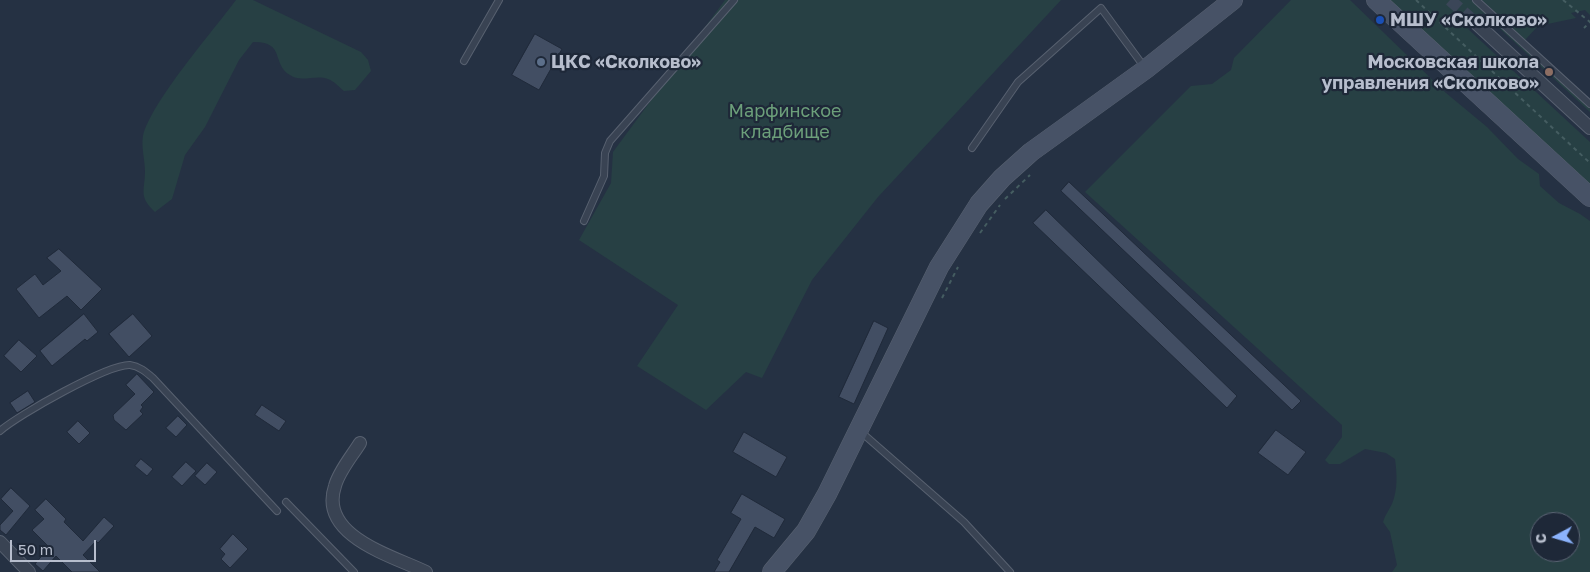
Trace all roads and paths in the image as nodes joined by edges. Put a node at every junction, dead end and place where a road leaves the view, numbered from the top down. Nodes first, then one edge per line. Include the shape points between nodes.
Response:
1 (499, 0) edge
2 (734, 0) edge
3 (1233, 0) edge
4 (1376, 0) edge
5 (1416, 0) edge
6 (1476, 0) edge
7 (1563, 0) edge
8 (1477, 24) tunnel mouth
9 (1584, 28) dead end
10 (464, 61) dead end
11 (1146, 69) junction
12 (1590, 104) edge
13 (1590, 128) edge
14 (972, 148) dead end
15 (1590, 163) edge
16 (1036, 169) dead end
17 (1590, 198) edge
18 (584, 221) dead end
19 (976, 239) dead end
20 (961, 262) dead end
21 (938, 305) dead end
22 (858, 430) junction
23 (0, 431) edge
24 (360, 443) dead end
25 (286, 502) dead end
26 (278, 511) dead end
27 (0, 542) edge
28 (29, 572) edge
29 (354, 572) edge
30 (426, 572) edge
31 (772, 572) edge
32 (1010, 572) edge

1 - 10 lane
2 - 18 lane via 610,141 605,153 604,176
3 - 11 street
4 - 17 street
5 - 15 path
6 - 12 lane
7 - 9 path via 1590,22
8 - 13 street
11 - 14 lane via 1101,8 1018,82
11 - 22 street via 1031,152 979,204 939,267
16 - 19 path via 1002,202
20 - 21 path
22 - 31 street via 806,531
22 - 32 lane via 964,522
23 - 26 lane via 89,379 121,366 139,367
24 - 30 street via 335,485 332,498 338,522 353,537
25 - 29 lane
27 - 28 street

